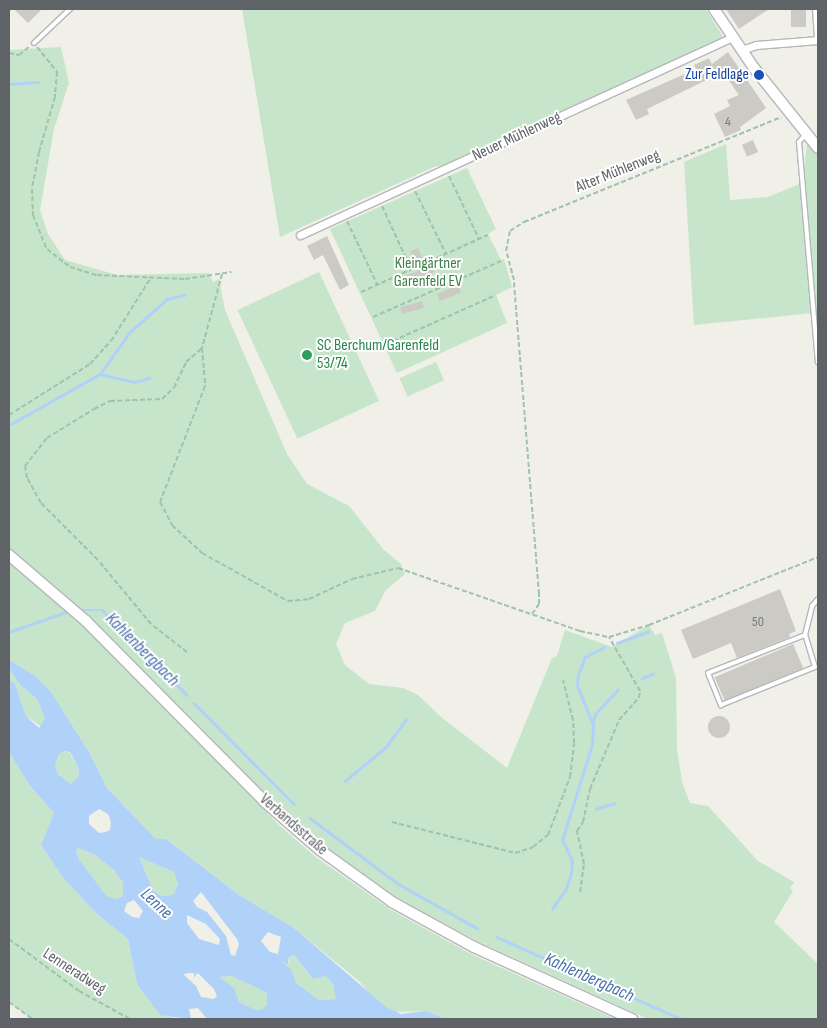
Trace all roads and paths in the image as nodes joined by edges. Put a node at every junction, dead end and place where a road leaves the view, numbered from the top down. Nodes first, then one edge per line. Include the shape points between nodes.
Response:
1 (70, 9) edge
2 (714, 9) edge
3 (815, 9) edge
4 (732, 37) junction
5 (818, 40) edge
6 (34, 43) junction
7 (741, 50) junction
8 (9, 53) edge
9 (787, 112) junction
10 (811, 135) edge
11 (818, 148) edge
12 (446, 170) junction
13 (412, 184) junction
14 (379, 199) junction
15 (344, 214) junction
16 (300, 235) dead end
17 (488, 235) dead end
18 (479, 239) junction
19 (446, 254) junction
20 (501, 261) dead end
21 (411, 270) junction
22 (231, 272) dead end
23 (222, 274) junction
24 (150, 279) junction
25 (378, 284) junction
26 (361, 292) dead end
27 (496, 295) dead end
28 (373, 317) dead end
29 (386, 344) dead end
30 (202, 348) junction
31 (818, 362) edge
32 (9, 415) edge
33 (9, 554) edge
34 (818, 557) edge
35 (818, 599) edge
36 (532, 614) junction
37 (805, 635) junction
38 (609, 637) junction
39 (187, 652) dead end
40 (563, 680) dead end
41 (392, 822) dead end
42 (580, 892) dead end
43 (9, 939) edge
44 (9, 1002) edge
45 (32, 1019) edge
46 (130, 1019) edge
47 (632, 1019) edge

1 - 6 lane
2 - 4 main road
3 - 5 lane
4 - 7 main road
4 - 12 street, Neuer Mühlenweg
5 - 7 street via 756,45
6 - 8 path via 19,55
6 - 24 path via 58,72 32,189 37,230 47,249 70,267 97,275
7 - 9 main road
9 - 10 main road
9 - 36 path, Alter Mühlenweg via 524,222 510,231 507,240 515,286 539,594 539,604
10 - 11 main road
10 - 31 lane via 799,142
12 - 13 street, Neuer Mühlenweg
12 - 18 path
13 - 14 street, Neuer Mühlenweg
13 - 19 path
14 - 15 street, Neuer Mühlenweg
14 - 21 path
15 - 16 street, Neuer Mühlenweg
15 - 25 path
17 - 18 path
18 - 19 path
19 - 21 path
20 - 28 path
21 - 25 path
22 - 23 path
23 - 24 path via 185,280
23 - 30 path
24 - 32 path via 111,340 90,364
25 - 26 path
27 - 29 path
30 - 36 path via 205,386 160,502 172,525 202,553 288,601 309,599 352,579 398,568
30 - 39 path via 186,362 174,388 162,399 110,401 94,408 46,438 25,466 26,478 41,503 98,560 151,624
33 - 47 main road, Verbandsstraße via 86,621 265,802 320,850 392,902 474,947
34 - 38 path via 649,625
35 - 37 lane via 812,606
36 - 38 path
37 - 37 lane via 815,667 721,705 708,673
38 - 42 path via 640,692 639,698 619,720 590,789 583,822 577,831 584,864
40 - 41 path via 573,720 574,743 570,777 548,835 532,848 515,853 496,851 428,829
43 - 46 path, Lenneradweg via 79,991
44 - 45 path

